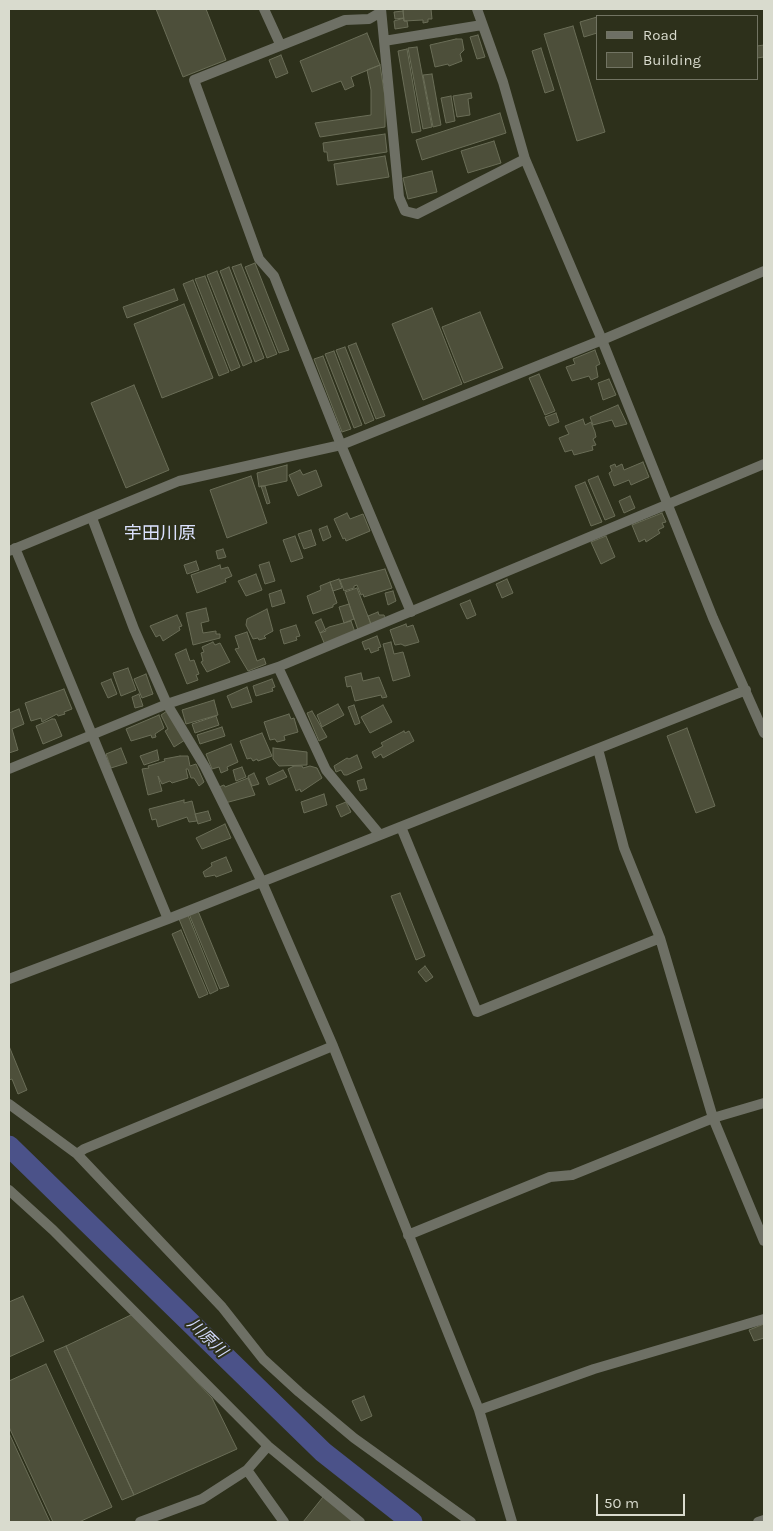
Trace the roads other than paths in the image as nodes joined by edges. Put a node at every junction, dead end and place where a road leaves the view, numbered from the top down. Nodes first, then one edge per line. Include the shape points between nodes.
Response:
1 (264, 9) edge
2 (477, 9) edge
3 (381, 11) edge
4 (482, 25) junction
5 (384, 41) junction
6 (280, 44) junction
7 (526, 159) junction
8 (764, 271) edge
9 (602, 340) junction
10 (341, 445) junction
11 (764, 464) edge
12 (668, 505) junction
13 (92, 518) junction
14 (12, 550) edge
15 (411, 612) junction
16 (278, 667) junction
17 (746, 690) junction
18 (166, 704) junction
19 (764, 733) edge
20 (94, 734) junction
21 (598, 748) junction
22 (9, 769) edge
23 (401, 827) junction
24 (380, 835) junction
25 (262, 882) junction
26 (168, 919) junction
27 (660, 938) junction
28 (9, 979) edge
29 (333, 1046) junction
30 (764, 1103) edge
31 (9, 1104) edge
32 (713, 1118) junction
33 (78, 1154) junction
34 (9, 1190) edge
35 (408, 1235) junction
36 (764, 1241) edge
37 (764, 1319) edge
38 (480, 1410) junction
39 (268, 1446) junction
40 (247, 1470) junction
41 (764, 1520) edge
42 (140, 1522) edge
43 (284, 1522) edge
44 (360, 1522) edge
45 (471, 1522) edge
46 (512, 1522) edge
47 (758, 1522) edge

1 - 6 street
2 - 4 street
3 - 5 street
3 - 6 street via 369,18 345,20
4 - 5 street
4 - 7 street
5 - 7 street via 399,198 405,211 417,214
6 - 10 street via 194,80 259,259 274,276
7 - 9 street
8 - 9 street
9 - 10 street
9 - 12 street
10 - 13 street via 179,481
10 - 15 street
11 - 12 street
12 - 15 street
12 - 17 street
13 - 14 street
13 - 18 street
14 - 20 street
15 - 16 street
16 - 18 street
16 - 24 street via 326,770
17 - 19 street
17 - 21 street
18 - 20 street
18 - 25 street via 205,767
20 - 22 street
20 - 26 street
21 - 23 street
21 - 27 street via 624,848
23 - 24 street
23 - 27 street via 477,1012
24 - 25 street
25 - 26 street
25 - 29 street
26 - 28 street
27 - 32 street
29 - 33 street
29 - 35 street
30 - 32 street
31 - 33 street
32 - 35 street via 572,1175 550,1177
32 - 36 street
33 - 45 street via 222,1307 263,1359 354,1438
34 - 39 street
35 - 38 street
37 - 38 street via 594,1369
38 - 46 street
39 - 40 street
39 - 44 street
40 - 42 street via 202,1499
40 - 43 street
41 - 47 street

